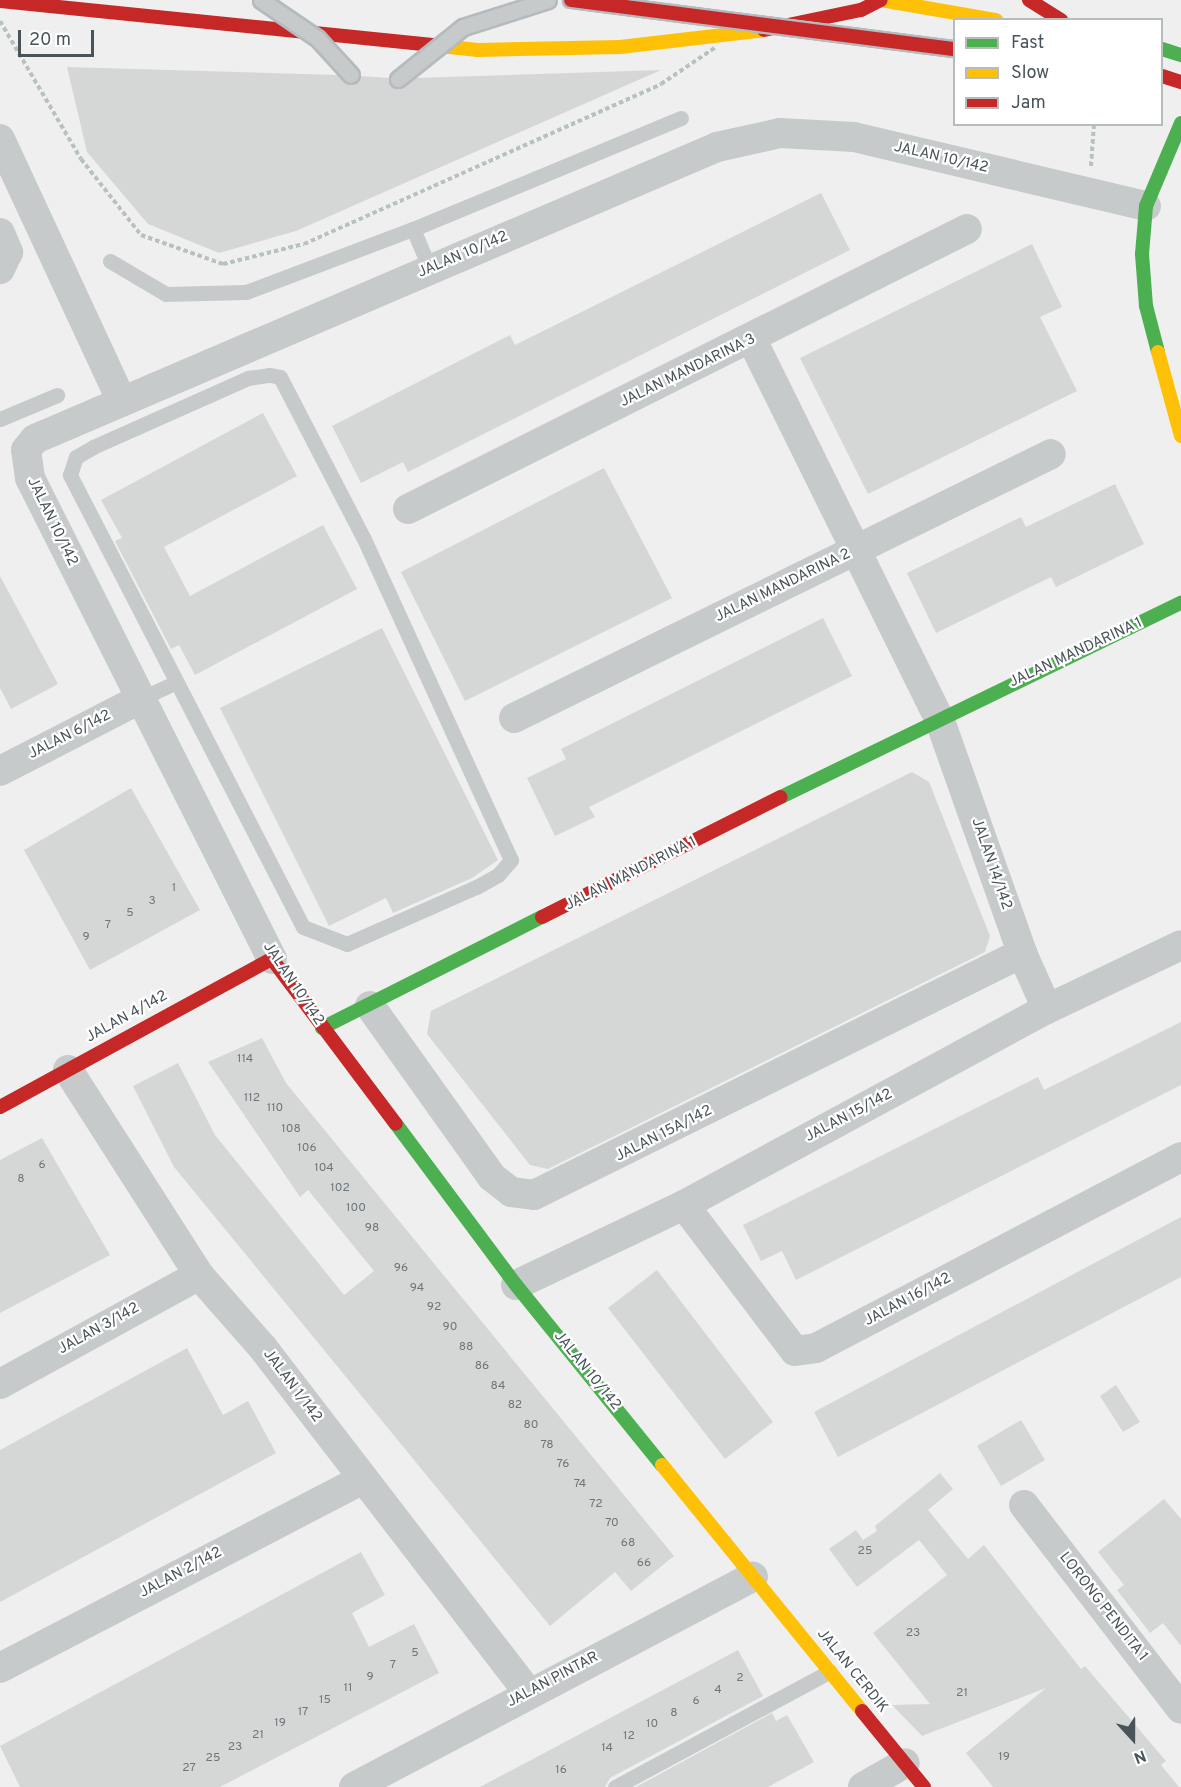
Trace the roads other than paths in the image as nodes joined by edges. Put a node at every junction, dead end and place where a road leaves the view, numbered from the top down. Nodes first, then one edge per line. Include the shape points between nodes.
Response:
1 (261, 0) edge
2 (548, 0) edge
3 (571, 0) edge
4 (881, 0) edge
5 (1029, 0) edge
6 (0, 1) edge
7 (984, 18) edge
8 (1058, 18) edge
9 (953, 50) edge
10 (1163, 50) edge
11 (1181, 55) edge
12 (351, 75) dead end
13 (1163, 77) edge
14 (398, 78) dead end
15 (1181, 82) edge
16 (681, 118) dead end
17 (1181, 123) edge
18 (0, 139) edge
19 (1146, 206) junction
20 (967, 228) dead end
21 (413, 229) junction
22 (0, 233) edge
23 (110, 261) dead end
24 (0, 269) edge
25 (430, 269) junction
26 (752, 340) junction
27 (57, 395) dead end
28 (122, 400) junction
29 (0, 419) edge
30 (1181, 436) edge
31 (1051, 454) dead end
32 (408, 509) dead end
33 (857, 549) junction
34 (1181, 603) edge
35 (174, 683) junction
36 (140, 699) junction
37 (514, 718) dead end
38 (939, 718) junction
39 (0, 771) edge
40 (1181, 945) edge
41 (1022, 953) junction
42 (272, 959) junction
43 (370, 1006) junction
44 (1047, 1009) junction
45 (322, 1028) junction
46 (68, 1070) junction
47 (0, 1107) edge
48 (1181, 1156) edge
49 (684, 1205) junction
50 (199, 1275) junction
51 (516, 1285) junction
52 (0, 1384) edge
53 (363, 1479) junction
54 (1024, 1505) dead end
55 (753, 1577) junction
56 (0, 1668) edge
57 (830, 1671) junction
58 (529, 1693) junction
59 (1181, 1709) edge
60 (905, 1763) junction
61 (354, 1787) edge
62 (615, 1787) edge
63 (863, 1787) edge
64 (924, 1787) edge

1 - 12 lane, bridge via 317,38
2 - 14 lane, bridge via 463,27
3 - 9 main road, bridge
4 - 6 main road, bridge via 861,10 814,22 710,39 620,47 478,50
4 - 7 main road
5 - 8 main road
10 - 11 main road
13 - 15 main road
16 - 21 lane
17 - 19 main road
18 - 28 street
19 - 25 street, JALAN 10/142 via 854,137 780,133 717,147
19 - 30 main road via 1142,254 1146,306
20 - 26 street, JALAN MANDARINA 3
21 - 23 lane via 246,292 166,294
21 - 25 lane
22 - 24 street via 8,252
25 - 28 street, JALAN 10/142
26 - 32 street, JALAN MANDARINA 3
26 - 33 street
27 - 29 lane
28 - 36 street, JALAN 10/142 via 35,439 26,450 25,463
31 - 33 street, JALAN MANDARINA 2
33 - 37 street, JALAN MANDARINA 2
33 - 38 street
34 - 38 main road, JALAN MANDARINA 1
35 - 35 lane via 70,475 76,458 93,447 248,378 280,377 364,538 511,860 498,875 476,887 347,944 303,927
35 - 36 lane
36 - 39 street, JALAN 6/142
36 - 42 street, JALAN 10/142
38 - 41 street, JALAN 14/142
38 - 43 main road, JALAN MANDARINA 1
40 - 44 street, JALAN 15/142
41 - 43 street, JALAN 15A/142 via 534,1195 512,1192 492,1177
41 - 44 street, JALAN 14/142
42 - 45 main road, JALAN 10/142
42 - 46 main road, JALAN 4/142
43 - 45 main road, JALAN MANDARINA 1
44 - 49 street, JALAN 15/142
45 - 51 main road, JALAN 10/142
46 - 47 main road, JALAN 4/142
46 - 50 street, JALAN 1/142
48 - 49 street, JALAN 16/142 via 816,1348 795,1351
49 - 51 street, JALAN 15/142
50 - 52 street, JALAN 3/142
50 - 53 street, JALAN 1/142 via 263,1348
51 - 55 main road, JALAN 10/142
53 - 56 street, JALAN 2/142
53 - 58 street, JALAN 1/142
54 - 59 street, LORONG PENDITA 1
55 - 57 main road, JALAN CERDIK
55 - 58 street, JALAN PINTAR
57 - 60 main road, JALAN CERDIK
57 - 62 lane
58 - 61 street, JALAN PINTAR
60 - 63 street
60 - 64 main road, JALAN CERDIK

